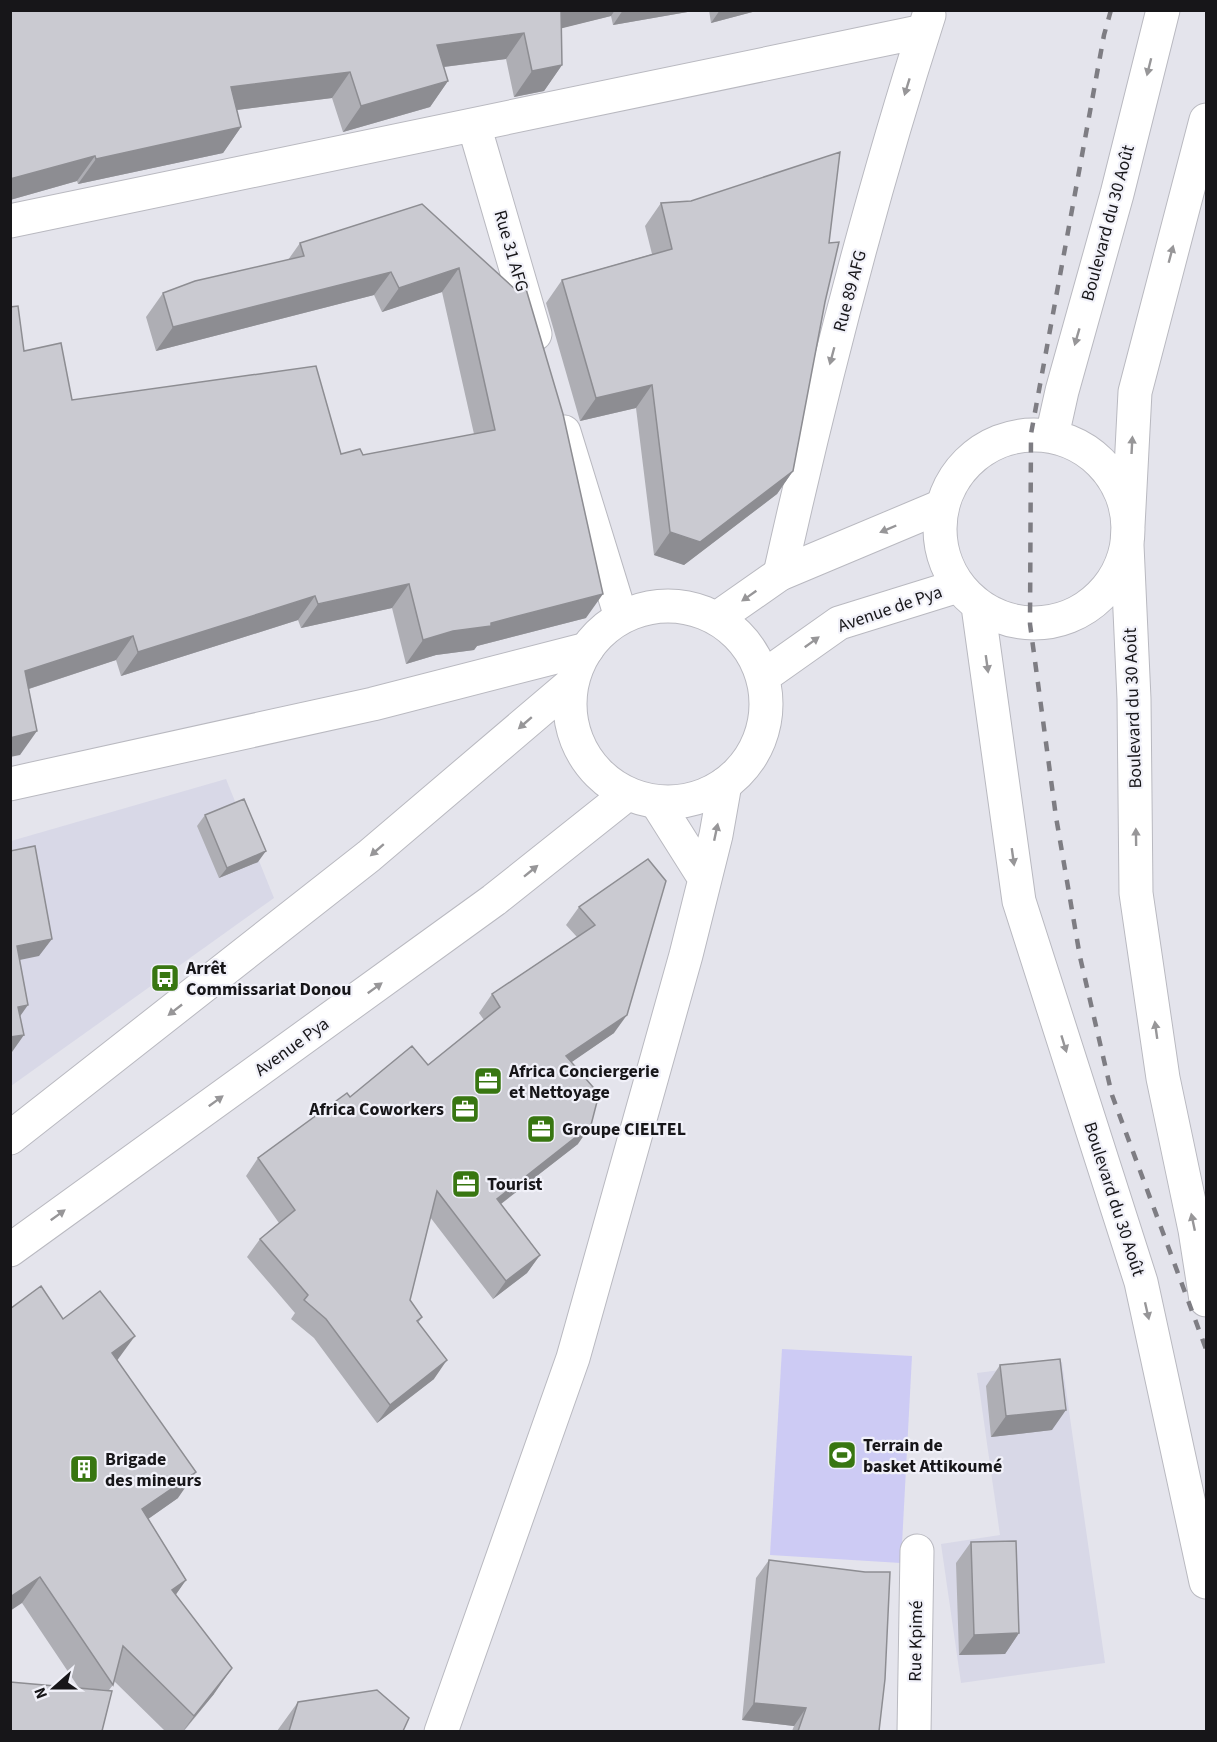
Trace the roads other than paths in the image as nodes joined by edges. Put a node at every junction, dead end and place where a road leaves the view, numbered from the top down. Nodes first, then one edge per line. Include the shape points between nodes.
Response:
1 (1163, 10) edge
2 (928, 21) edge
3 (1206, 120) edge
4 (474, 125) junction
5 (10, 221) edge
6 (544, 364) edge
7 (557, 409) edge
8 (1052, 436) junction
9 (942, 506) junction
10 (1127, 545) junction
11 (780, 574) junction
12 (968, 596) junction
13 (621, 617) junction
14 (717, 618) junction
15 (587, 649) junction
16 (764, 676) junction
17 (570, 685) junction
18 (10, 784) edge
19 (725, 784) junction
20 (641, 799) junction
21 (705, 879) junction
22 (10, 1138) edge
23 (10, 1250) edge
24 (1206, 1300) edge
25 (917, 1551) dead end
26 (1206, 1582) edge
27 (441, 1731) edge
28 (914, 1731) edge

1 -> 8 main road, Boulevard du 30 Août
2 - 4 main road
2 -> 11 main road, Rue 89 AFG via 880,175
10 -> 3 main road, Boulevard du 30 Août via 1135,392
4 - 5 main road
4 - 6 main road, Rue 31 AFG
7 - 13 main road
8 - 9 main road via 1031,434 1000,440 974,455 954,478
8 - 10 main road via 1086,449 1111,475 1126,509
9 -> 11 main road
9 - 12 main road via 940,534 945,561
10 - 12 main road via 1119,571 1103,594 1082,611 1057,621 1030,624 1003,618
24 -> 10 main road, Boulevard du 30 Août via 1163,1078 1136,893 1134,699
11 -> 14 main road
16 -> 12 main road, Avenue de Pya via 839,623
12 -> 26 main road, Boulevard du 30 Août via 1019,901 1141,1282
13 - 14 main road via 646,607 673,605
13 - 15 main road
14 - 16 main road via 741,638
15 - 17 main road
15 - 18 main road via 373,704
16 - 19 main road via 766,708 754,751
17 - 20 main road via 578,743 594,770
17 -> 22 main road via 369,856
19 - 20 main road via 676,802
21 -> 19 main road
20 - 21 main road
23 -> 20 main road, Avenue Pya
21 - 27 main road via 573,1358
25 - 28 main road, Rue Kpimé

